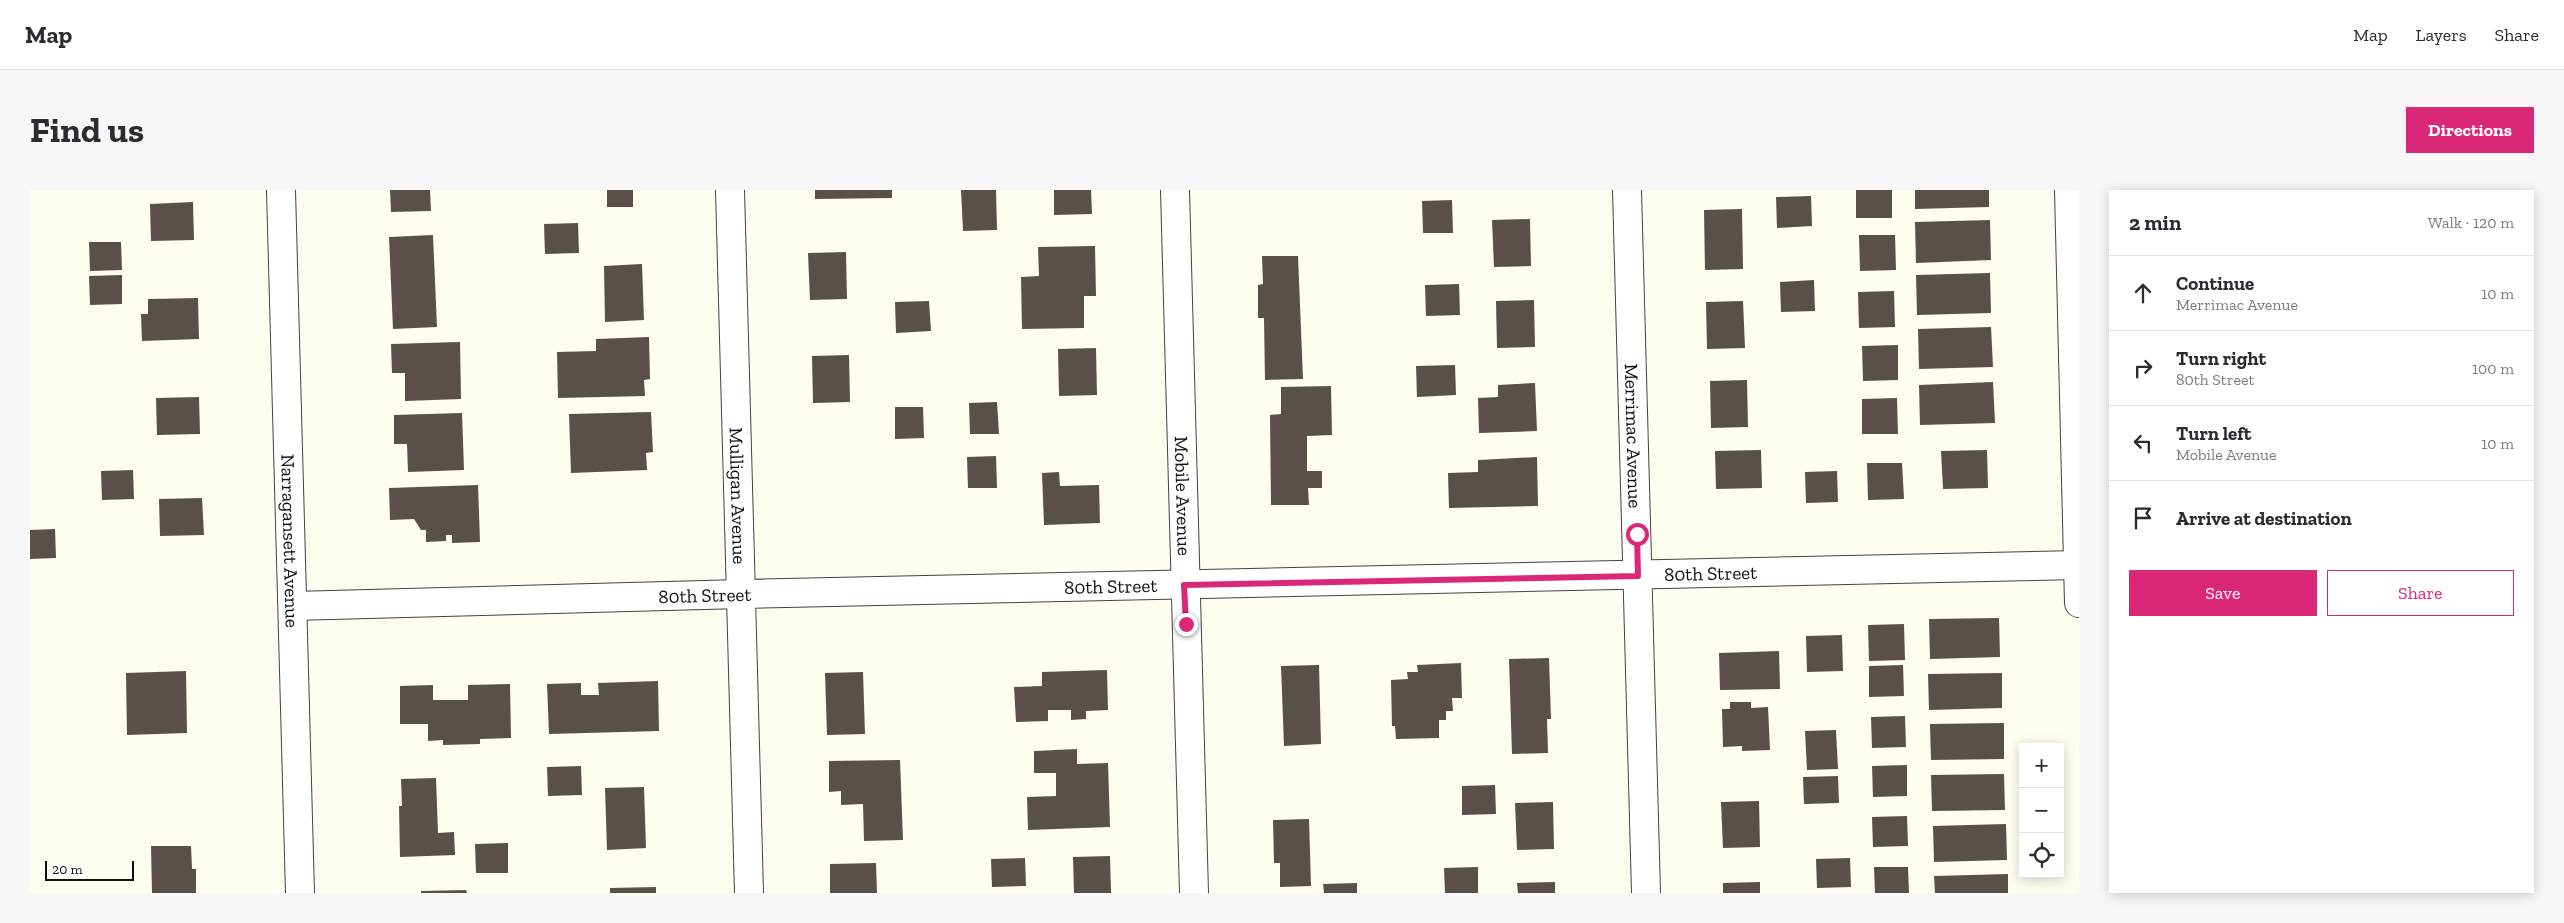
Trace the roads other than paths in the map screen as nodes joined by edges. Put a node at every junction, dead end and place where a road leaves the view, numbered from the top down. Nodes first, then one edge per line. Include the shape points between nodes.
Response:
1 (281, 190) edge
2 (730, 190) edge
3 (1175, 190) edge
4 (1627, 190) edge
5 (2069, 190) edge
6 (2078, 565) edge
7 (1638, 576) junction
8 (1184, 585) junction
9 (741, 594) junction
10 (2079, 603) edge
11 (293, 606) junction
12 (300, 893) edge
13 (749, 893) edge
14 (1194, 893) edge
15 (1646, 893) edge

1 - 11 street, Narragansett Avenue
2 - 9 street, Mulligan Avenue
3 - 8 street, Mobile Avenue
4 - 7 street, Merrimac Avenue
5 - 6 street
6 - 7 street, 80th Street
6 - 10 street
7 - 8 street, 80th Street
7 - 15 street, Merrimac Avenue
8 - 9 street, 80th Street
8 - 14 street, Mobile Avenue
9 - 11 street, 80th Street
9 - 13 street, Mulligan Avenue
11 - 12 street, Narragansett Avenue

